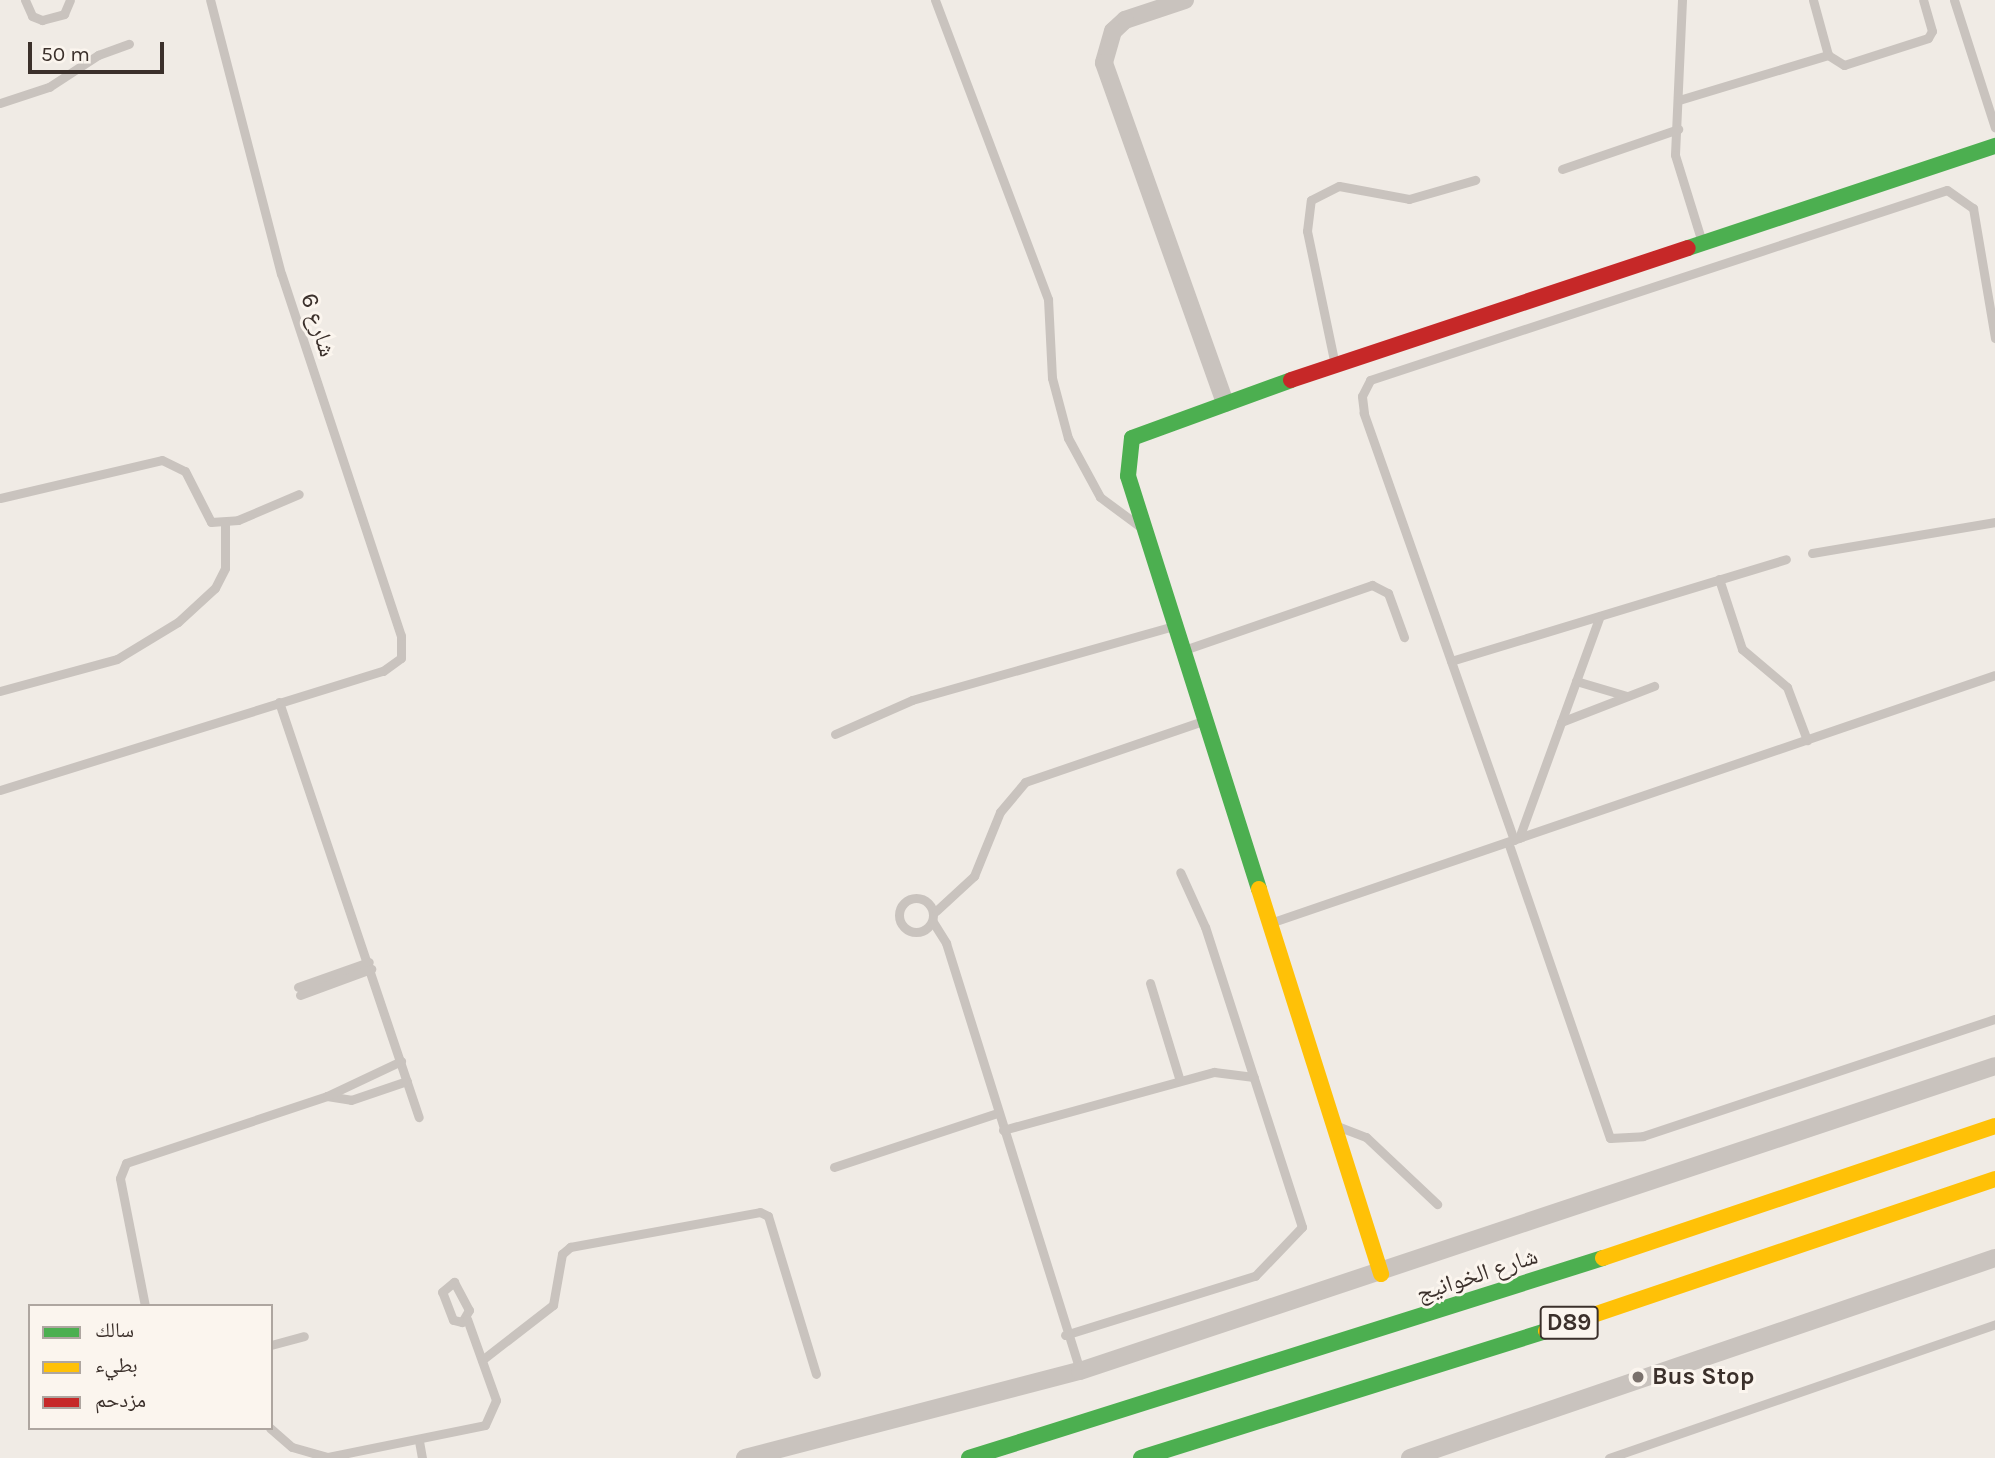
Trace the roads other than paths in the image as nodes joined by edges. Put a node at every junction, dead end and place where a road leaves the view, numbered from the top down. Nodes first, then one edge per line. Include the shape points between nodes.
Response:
1 (25, 0) edge
2 (70, 0) edge
3 (211, 0) edge
4 (935, 0) edge
5 (1185, 0) edge
6 (1682, 0) edge
7 (1813, 0) edge
8 (1923, 0) edge
9 (1954, 0) edge
10 (129, 44) dead end
11 (1828, 55) junction
12 (1679, 100) junction
13 (0, 103) edge
14 (1995, 128) edge
15 (1678, 129) junction
16 (1995, 146) edge
17 (1562, 169) dead end
18 (1475, 180) dead end
19 (1703, 244) junction
20 (1995, 338) edge
21 (1336, 366) junction
22 (1224, 403) junction
23 (299, 494) dead end
24 (0, 498) edge
25 (1995, 522) edge
26 (225, 523) junction
27 (1144, 528) junction
28 (1812, 552) dead end
29 (1786, 559) dead end
30 (1718, 579) junction
31 (1600, 616) junction
32 (1175, 626) junction
33 (1404, 637) dead end
34 (1183, 651) junction
35 (1451, 661) junction
36 (1995, 675) edge
37 (1576, 681) junction
38 (1654, 686) dead end
39 (0, 691) edge
40 (1627, 696) junction
41 (279, 702) junction
42 (1205, 720) junction
43 (1561, 722) junction
44 (835, 734) dead end
45 (1807, 740) junction
46 (0, 790) edge
47 (1513, 840) junction
48 (1180, 872) dead end
49 (936, 911) junction
50 (933, 922) junction
51 (1269, 924) junction
52 (370, 966) junction
53 (1150, 982) dead end
54 (299, 991) dead end
55 (1995, 1018) edge
56 (401, 1061) junction
57 (1995, 1066) edge
58 (1254, 1077) junction
59 (407, 1080) junction
60 (1180, 1081) junction
61 (327, 1096) junction
62 (997, 1113) junction
63 (419, 1117) dead end
64 (1332, 1125) junction
65 (1995, 1126) edge
66 (1003, 1130) junction
67 (834, 1167) dead end
68 (1995, 1179) edge
69 (1437, 1205) dead end
70 (1995, 1258) edge
71 (1381, 1273) junction
72 (145, 1304) edge
73 (467, 1319) dead end
74 (1995, 1324) edge
75 (1065, 1335) junction
76 (304, 1336) dead end
77 (273, 1344) edge
78 (482, 1360) junction
79 (1080, 1371) junction
80 (816, 1374) dead end
81 (272, 1430) edge
82 (419, 1441) junction
83 (1463, 1449) edge
84 (422, 1458) edge
85 (745, 1458) edge
86 (970, 1458) edge
87 (1141, 1458) edge
88 (1410, 1458) edge
89 (1609, 1458) edge

1 - 2 lane via 32,16 42,20 64,14
3 - 41 lane, شارع 6 via 281,274 401,636 401,658 383,671
4 - 27 lane via 1048,299 1052,378 1069,438 1100,497
5 - 22 street via 1125,20 1105,46 1104,63
6 - 12 lane
7 - 11 lane
8 - 11 lane via 1932,31 1928,38 1843,65
9 - 14 lane
10 - 13 lane via 98,55 49,87
11 - 12 lane
12 - 15 lane
15 - 17 lane
15 - 19 lane via 1676,162
16 - 19 main road
18 - 21 lane via 1409,199 1339,186 1311,200 1307,231
19 - 21 main road
20 - 35 lane via 1973,208 1947,190 1377,375 1365,388 1362,405
21 - 22 main road
22 - 27 main road via 1132,438 1124,463
23 - 26 lane
24 - 26 lane via 162,460 185,471 206,518
25 - 28 lane
26 - 39 lane via 225,568 215,588 178,622 117,659
27 - 32 main road
29 - 30 lane
30 - 31 lane
30 - 45 lane via 1742,649 1787,687
31 - 35 lane
31 - 37 lane
32 - 34 main road
32 - 44 lane via 912,700
33 - 34 lane via 1388,593 1372,585
34 - 42 main road
35 - 47 lane
36 - 45 lane
37 - 40 lane
37 - 43 lane
38 - 40 lane
40 - 43 lane
41 - 46 lane
41 - 52 lane
42 - 49 lane via 1025,782 1000,812 974,876
42 - 51 main road
43 - 47 lane
45 - 47 lane
47 - 51 lane
47 - 55 lane via 1601,1126 1610,1138 1643,1136
48 - 58 lane
49 - 50 lane
49 - 50 lane via 926,901 897,913 907,929
50 - 62 lane via 943,935
51 - 64 main road
52 - 54 lane
52 - 56 lane
53 - 60 lane
56 - 59 lane
56 - 61 lane
57 - 71 street
58 - 60 lane via 1228,1071
58 - 75 lane via 1302,1220 1300,1233 1255,1276
59 - 61 lane via 351,1100
59 - 63 lane
60 - 66 lane
61 - 72 lane via 126,1163 120,1178
62 - 66 lane
62 - 67 lane
64 - 69 lane via 1366,1137
64 - 71 main road
65 - 86 main road, شارع الخوانيج via 1525,1284
66 - 75 lane
68 - 87 main road, D89 via 1413,1376
70 - 83 street
71 - 79 street
73 - 78 lane
74 - 89 lane
75 - 79 lane
76 - 77 lane
78 - 80 lane via 553,1305 562,1254 570,1247 760,1212 768,1216
78 - 82 lane via 496,1400 492,1418 477,1429
79 - 85 street
81 - 82 lane via 292,1447 328,1457
82 - 84 lane
83 - 88 street

